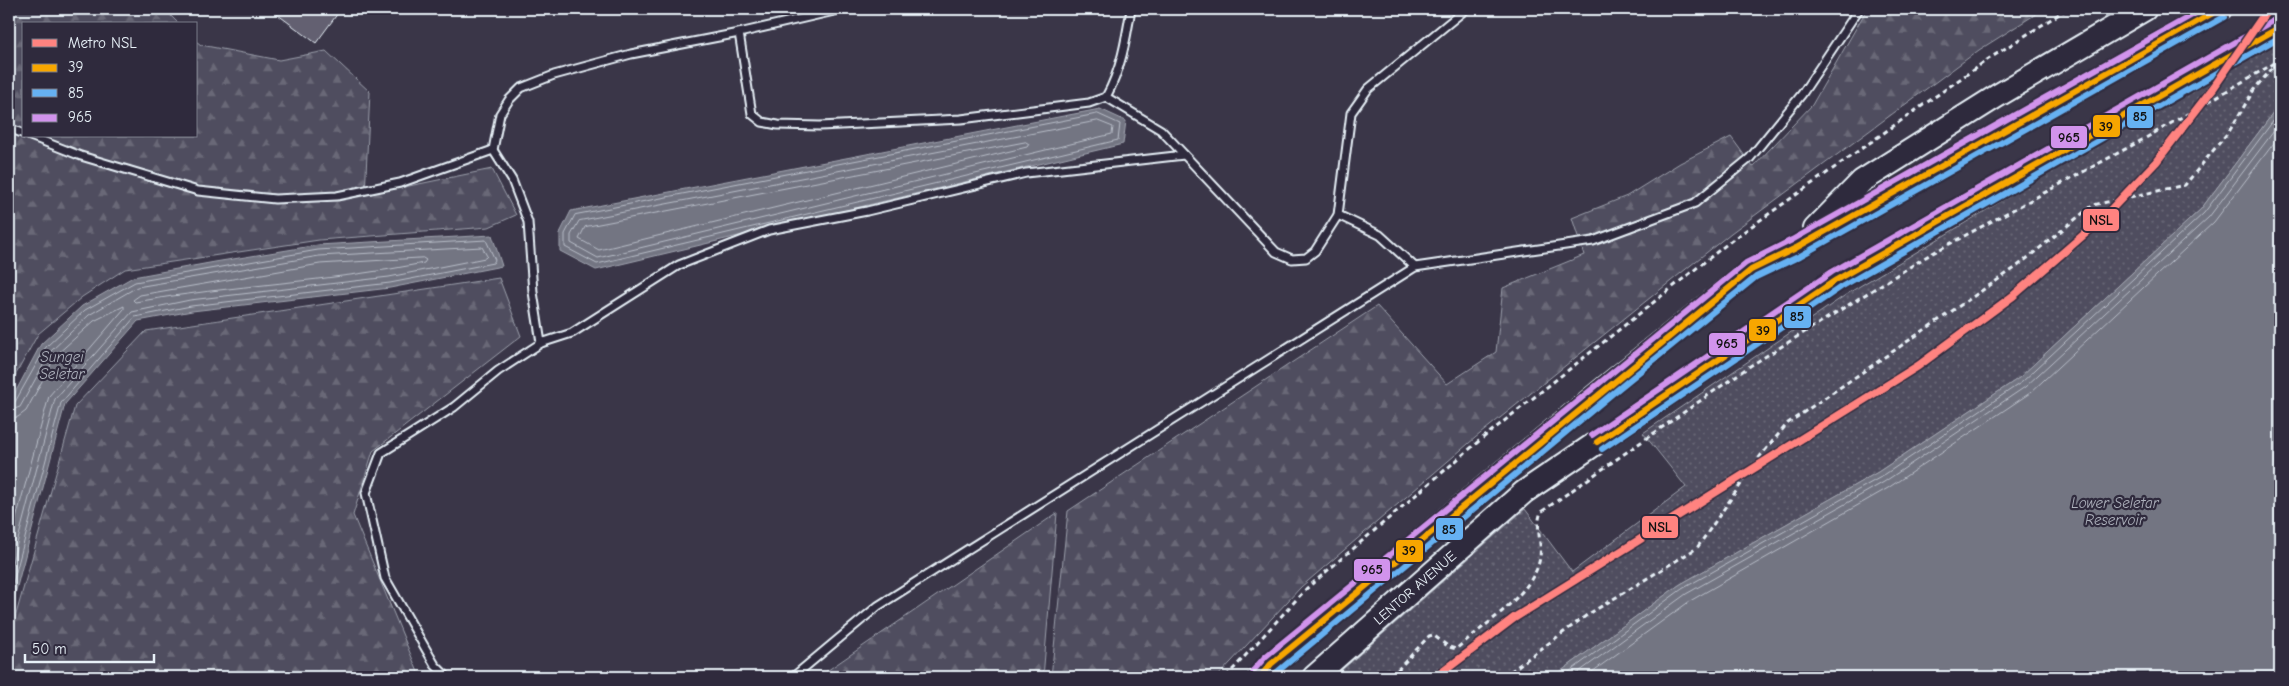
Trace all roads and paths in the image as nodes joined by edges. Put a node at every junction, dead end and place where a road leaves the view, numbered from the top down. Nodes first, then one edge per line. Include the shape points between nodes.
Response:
1 (843, 9) edge
2 (1131, 9) edge
3 (1466, 9) edge
4 (1859, 9) edge
5 (2067, 9) edge
6 (2131, 9) edge
7 (2145, 9) edge
8 (2220, 9) edge
9 (2280, 27) edge
10 (740, 33) junction
11 (2080, 47) junction
12 (2280, 60) edge
13 (1106, 97) junction
14 (9, 128) edge
15 (22, 133) edge
16 (35, 138) edge
17 (493, 150) junction
18 (1184, 155) junction
19 (1338, 215) junction
20 (1796, 248) junction
21 (1415, 267) junction
22 (541, 343) junction
23 (447, 677) edge
24 (793, 677) edge
25 (1226, 677) edge
26 (1260, 677) edge
27 (1314, 677) edge
28 (1391, 677) edge
29 (1503, 677) edge

1 - 10 lane
2 - 13 lane via 1123,55
3 - 19 lane via 1368,89 1350,113
4 - 21 lane via 1802,94 1750,158 1695,203 1593,241
5 - 25 path via 1987,60 1724,246 1479,441 1306,589
6 - 11 main road
7 - 11 main road
8 - 20 main road
9 - 27 main road, LENTOR AVENUE via 1828,285 1524,492
10 - 13 lane via 752,114 762,122 778,125 820,126 961,118 1089,103
10 - 17 lane via 631,54 554,74 522,88 500,114
11 - 20 main road via 1862,182
12 - 28 path via 2144,139 1928,255 1742,372 1542,512 1538,527 1540,557 1531,580 1520,594 1456,649 1429,636
12 - 29 path via 2255,88 2230,130 2185,185 2093,205 2015,268 1788,423 1761,455 1697,548 1587,615
13 - 18 lane via 1161,130
14 - 15 lane
16 - 17 lane via 81,156 198,192 275,200 337,196 400,183
17 - 22 lane via 512,180 528,222 533,292
18 - 19 lane via 1276,252 1292,259 1306,258 1315,251
18 - 22 lane via 1026,173 867,211 769,230 679,265 572,332
19 - 21 lane via 1380,235
20 - 26 main road via 1752,270 1652,350 1271,664
21 - 24 lane via 878,606
22 - 23 lane via 498,371 454,407 381,453 366,493 385,578 435,665

